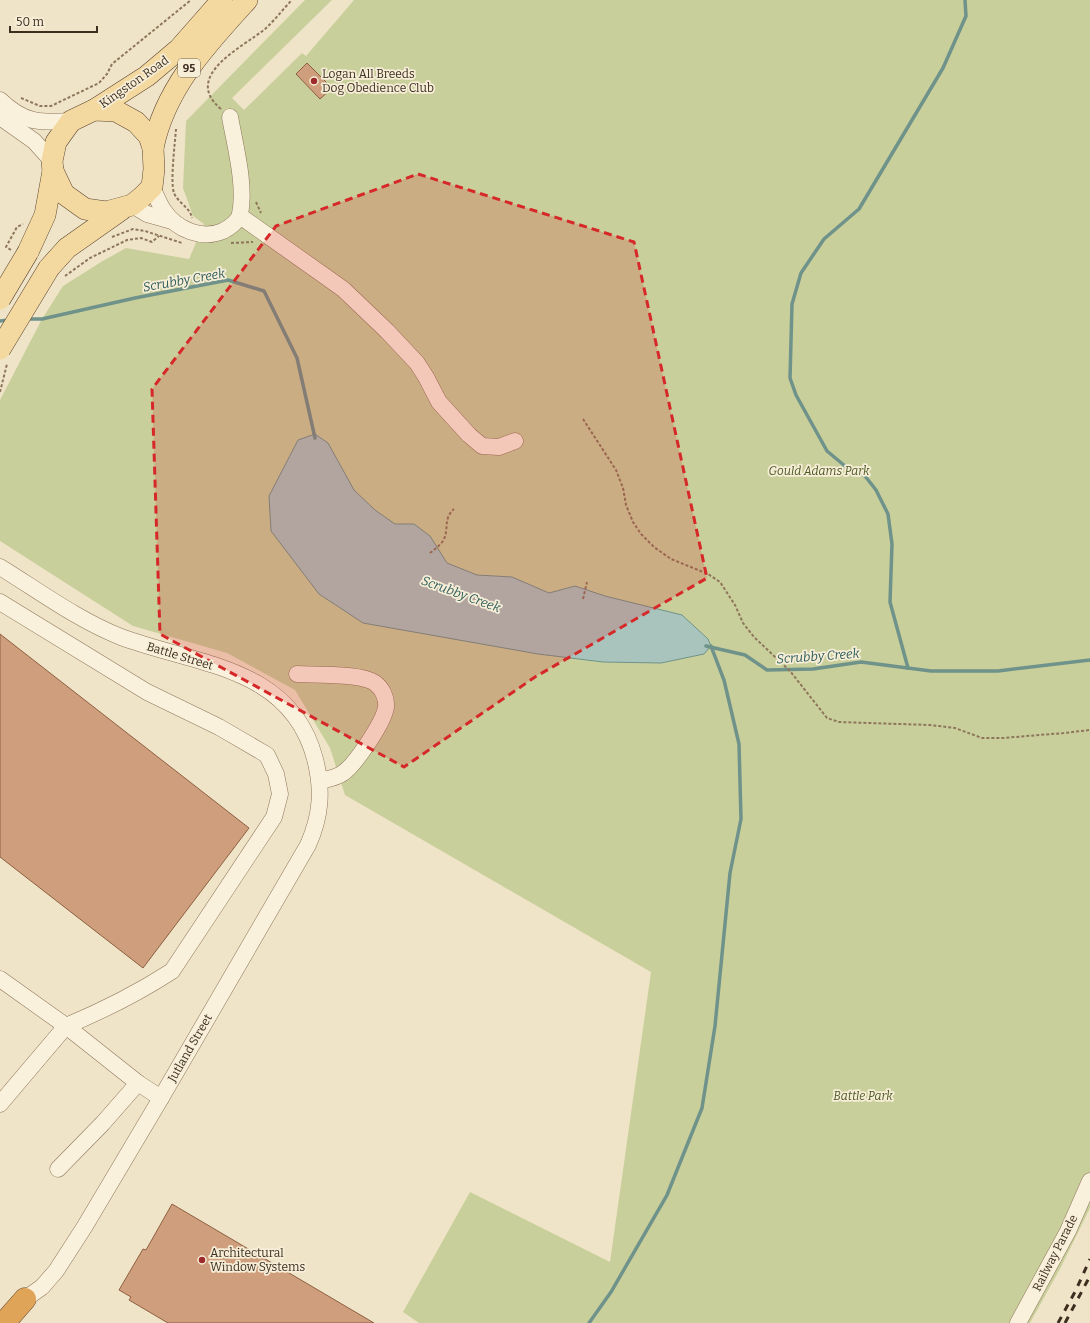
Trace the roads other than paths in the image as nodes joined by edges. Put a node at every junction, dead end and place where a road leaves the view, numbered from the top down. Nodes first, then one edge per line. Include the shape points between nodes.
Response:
1 (222, 0) edge
2 (247, 0) edge
3 (0, 100) edge
4 (94, 110) junction
5 (0, 117) edge
6 (230, 117) road end
7 (71, 121) junction
8 (153, 148) junction
9 (53, 166) junction
10 (152, 186) junction
11 (127, 207) junction
12 (240, 216) junction
13 (172, 221) junction
14 (0, 299) edge
15 (3, 353) edge
16 (515, 441) dead end
17 (0, 567) edge
18 (0, 602) edge
19 (297, 674) dead end
20 (320, 781) junction
21 (0, 979) edge
22 (66, 1026) junction
23 (138, 1083) junction
24 (161, 1098) junction
25 (0, 1104) edge
26 (58, 1168) dead end
27 (1090, 1181) edge
28 (25, 1299) junction
29 (0, 1308) edge
30 (4, 1323) edge
31 (1018, 1323) edge

1 - 4 main road, Kingston Road / 95 via 179,49 147,76
2 - 8 main road, Kingston Road / 95 via 190,67 172,95 157,130
3 - 7 street via 24,118 43,123
4 - 7 main road, 95
4 - 8 main road, 95 via 116,111 136,122 149,136
5 - 9 street via 34,141
6 - 12 street via 241,185
7 - 9 main road, 95 via 56,142
8 - 10 main road, 95
9 - 11 main road via 64,194 84,208 106,212
9 - 14 main road, 95, bridge via 45,215 28,252
10 - 11 main road
10 - 13 street via 163,211
11 - 13 street
11 - 15 main road, bridge via 66,248 49,268
12 - 13 street via 227,229 217,233 190,232
12 - 16 street via 343,289 387,330 417,363 439,402 482,446 500,447
17 - 20 street, Battle Street via 102,629 240,674 273,693 301,724 314,753
18 - 22 street via 147,692 268,755 276,774 280,794 274,817 172,971 152,984
19 - 20 street via 357,677 368,680 379,687 386,701 381,722 350,767 337,776
20 - 24 street, Jutland Street via 318,815 308,845
21 - 22 street
22 - 23 street
22 - 25 street
23 - 24 street
23 - 26 street
24 - 28 street, Jutland Street via 56,1271 42,1287
27 - 31 street, Railway Parade via 1068,1231
28 - 29 highway
28 - 30 highway

